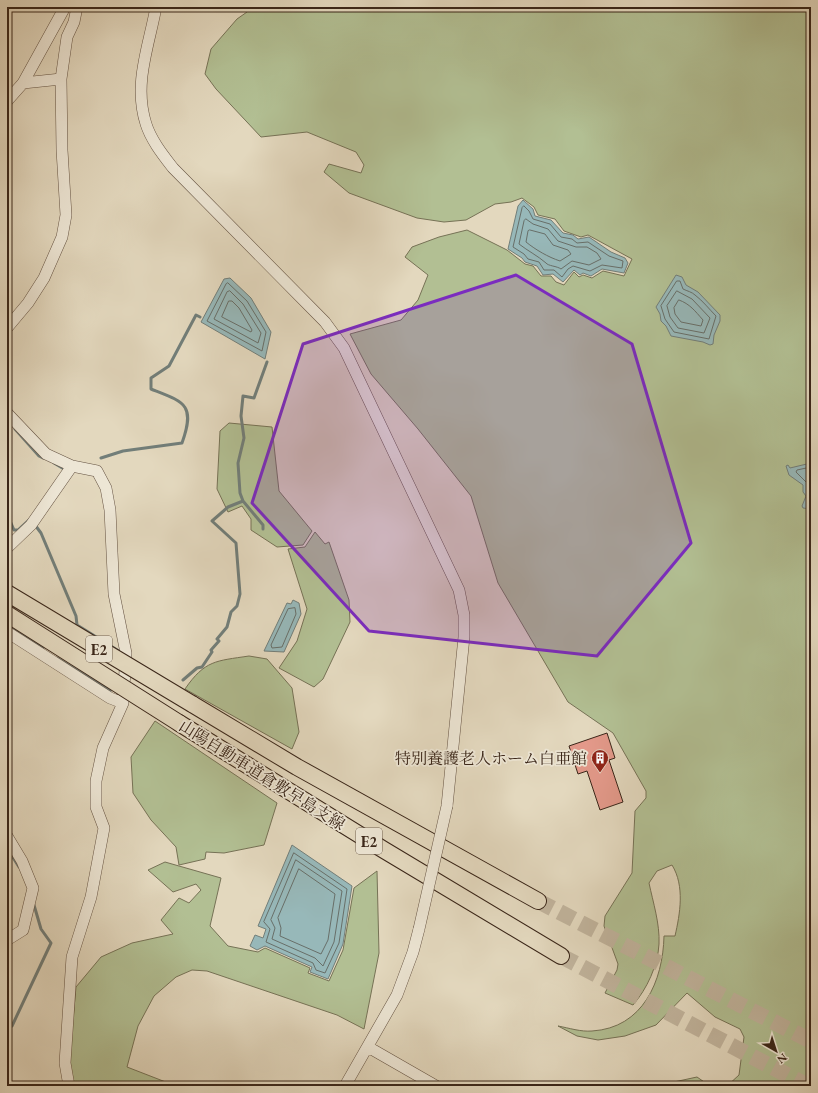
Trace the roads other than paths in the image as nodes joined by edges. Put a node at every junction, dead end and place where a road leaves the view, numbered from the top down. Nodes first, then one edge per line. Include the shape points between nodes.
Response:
1 (65, 7) edge
2 (77, 7) edge
3 (156, 7) edge
4 (61, 79) junction
5 (24, 83) junction
6 (7, 101) edge
7 (7, 328) edge
8 (7, 413) edge
9 (72, 466) junction
10 (7, 548) edge
11 (7, 593) edge
12 (7, 614) edge
13 (7, 632) edge
14 (123, 703) junction
15 (7, 836) edge
16 (538, 901) tunnel mouth
17 (7, 940) edge
18 (562, 956) tunnel mouth
19 (368, 1047) junction
20 (69, 1086) edge
21 (345, 1086) edge
22 (436, 1086) edge

1 - 5 street
2 - 4 street via 67,37
3 - 19 street, bridge via 140,88 146,125 158,148 173,168 325,322 344,348 459,590 464,615 464,637 447,806 413,952 397,995
4 - 5 street
4 - 7 street via 66,215 62,237 44,278 28,303
5 - 6 street
8 - 9 street via 46,454
9 - 10 street via 31,525
9 - 14 street via 97,471 106,488 110,510 114,594 126,653
11 - 16 highway, 山陽自動車道倉敷早島支線 / E2, bridge via 297,767
12 - 18 highway, 山陽自動車道倉敷早島支線 / E2, bridge via 378,846
13 - 14 street via 110,698
14 - 20 street via 103,748 96,781 96,807 104,828 91,897 72,957 65,1063
15 - 17 street via 22,861 33,888 23,930
19 - 21 street
19 - 22 street

